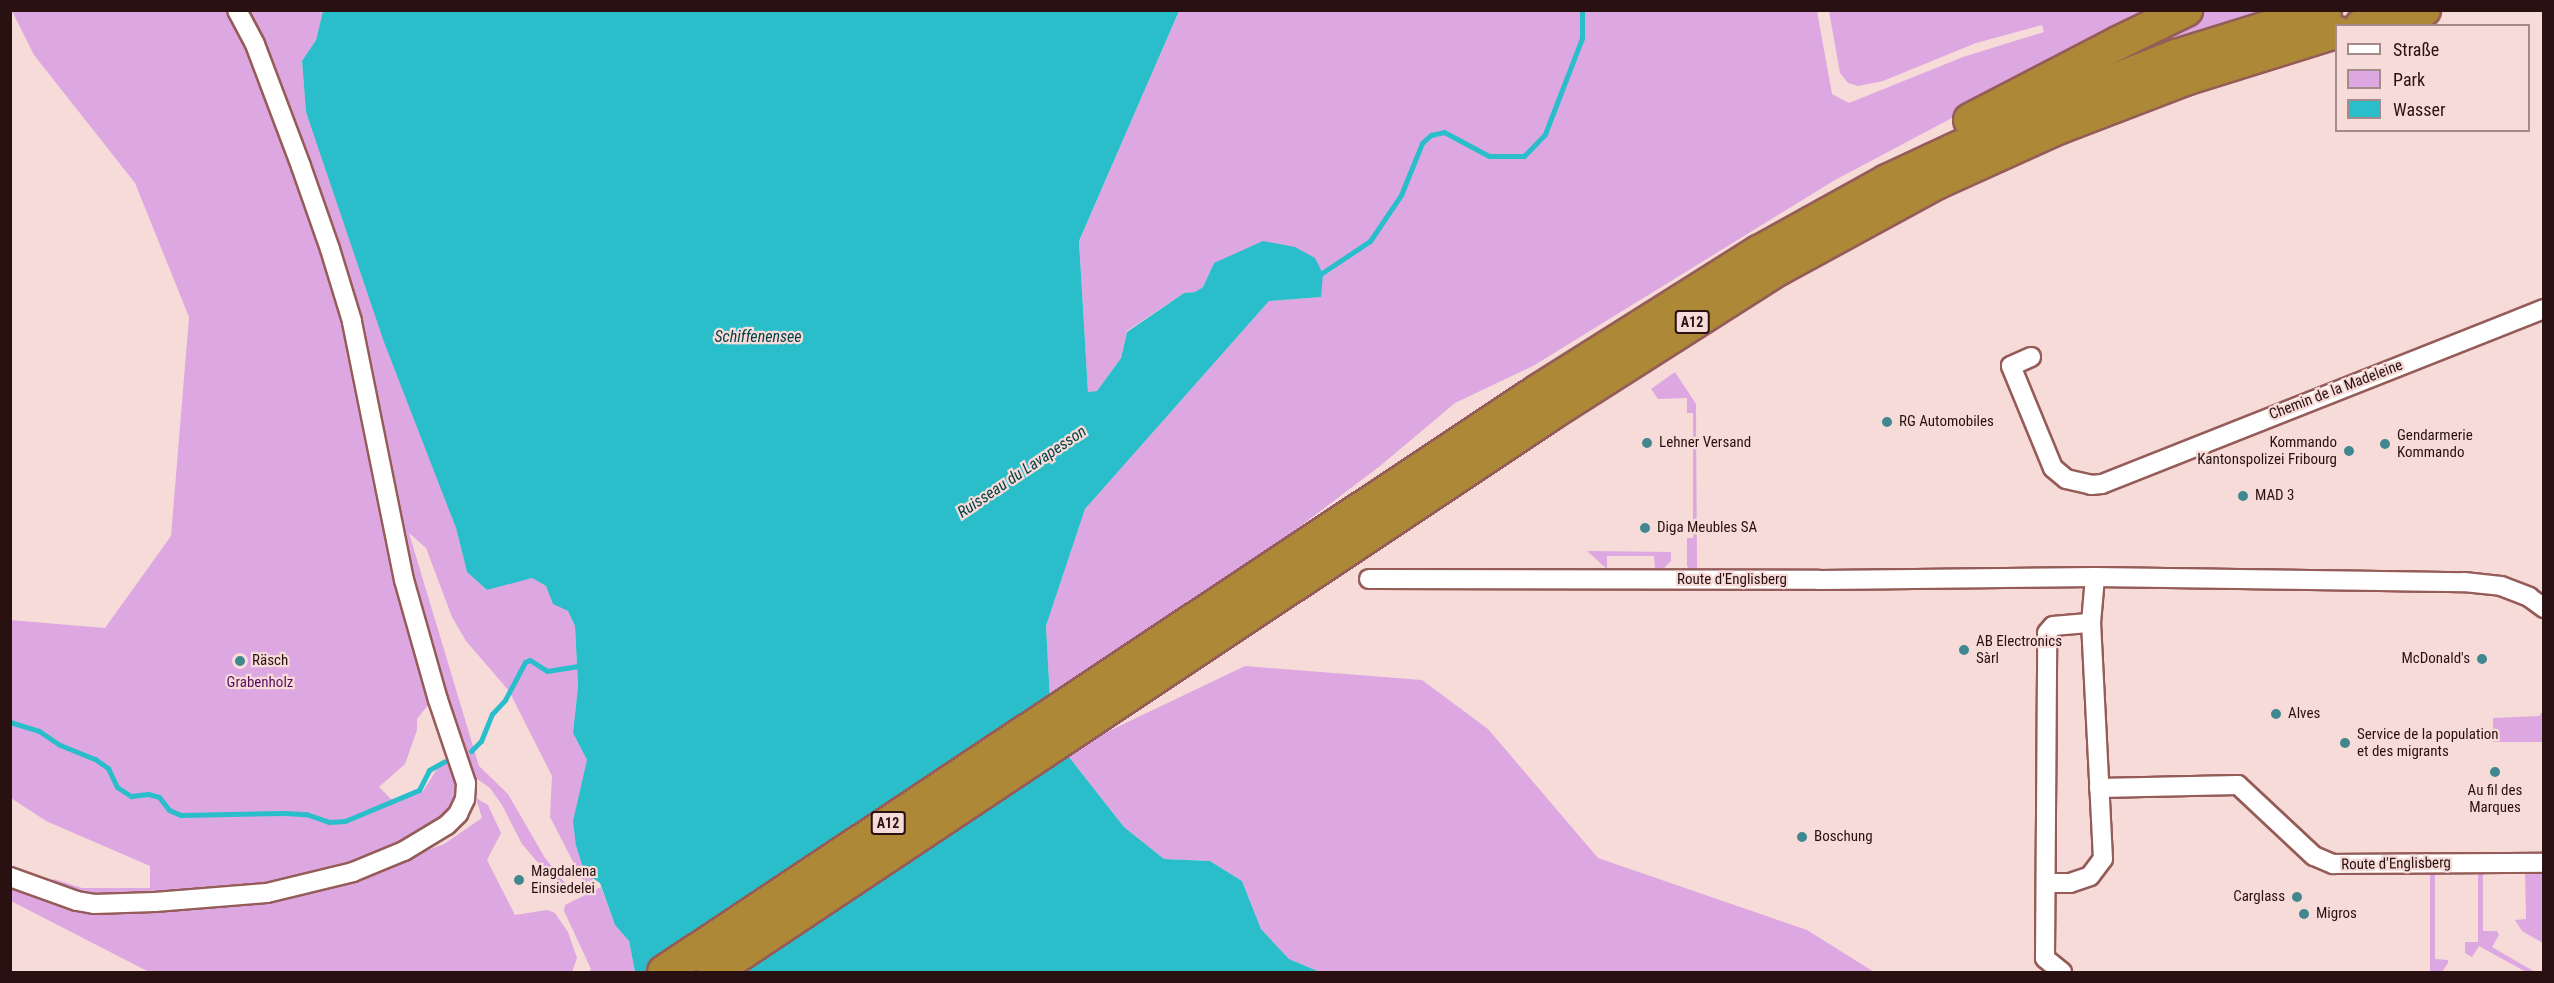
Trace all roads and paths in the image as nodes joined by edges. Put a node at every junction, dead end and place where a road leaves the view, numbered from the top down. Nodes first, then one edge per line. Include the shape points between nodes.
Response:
1 (237, 10) edge
2 (2186, 10) edge
3 (2325, 10) edge
4 (2424, 10) edge
5 (2369, 24) edge
6 (2335, 33) edge
7 (1759, 252) junction
8 (2544, 309) edge
9 (2031, 357) dead end
10 (2095, 577) junction
11 (1369, 579) dead end
12 (2544, 608) edge
13 (2091, 623) junction
14 (1119, 686) junction
15 (2099, 788) junction
16 (2544, 863) edge
17 (10, 878) edge
18 (2047, 883) junction
19 (664, 972) edge
20 (713, 972) edge
21 (2062, 972) edge

1 - 17 street via 255,44 301,166 352,321 404,580 466,783 465,799 447,825 404,851 353,872 267,893 94,904
2 - 7 highway via 1926,143
3 - 7 highway, A12 via 2176,56 2050,105 1887,181
4 - 5 highway
6 - 14 highway, A12 via 2228,64 2101,110 1978,163 1846,230 1705,313
7 - 14 highway, A12 via 1613,342
8 - 9 street, Chemin de la Madeleine via 2102,484 2066,479 2053,468 2011,366
10 - 11 street, Route d'Englisberg
10 - 12 street, Route d'Englisberg via 2464,582 2501,586
10 - 13 street
13 - 15 street
13 - 18 street via 2053,626 2047,633
14 - 19 highway, A12
14 - 20 highway, A12
15 - 16 street, Route d'Englisberg via 2238,785 2314,856 2333,864
15 - 18 street via 2103,859 2090,876 2070,883
18 - 21 street via 2045,958

